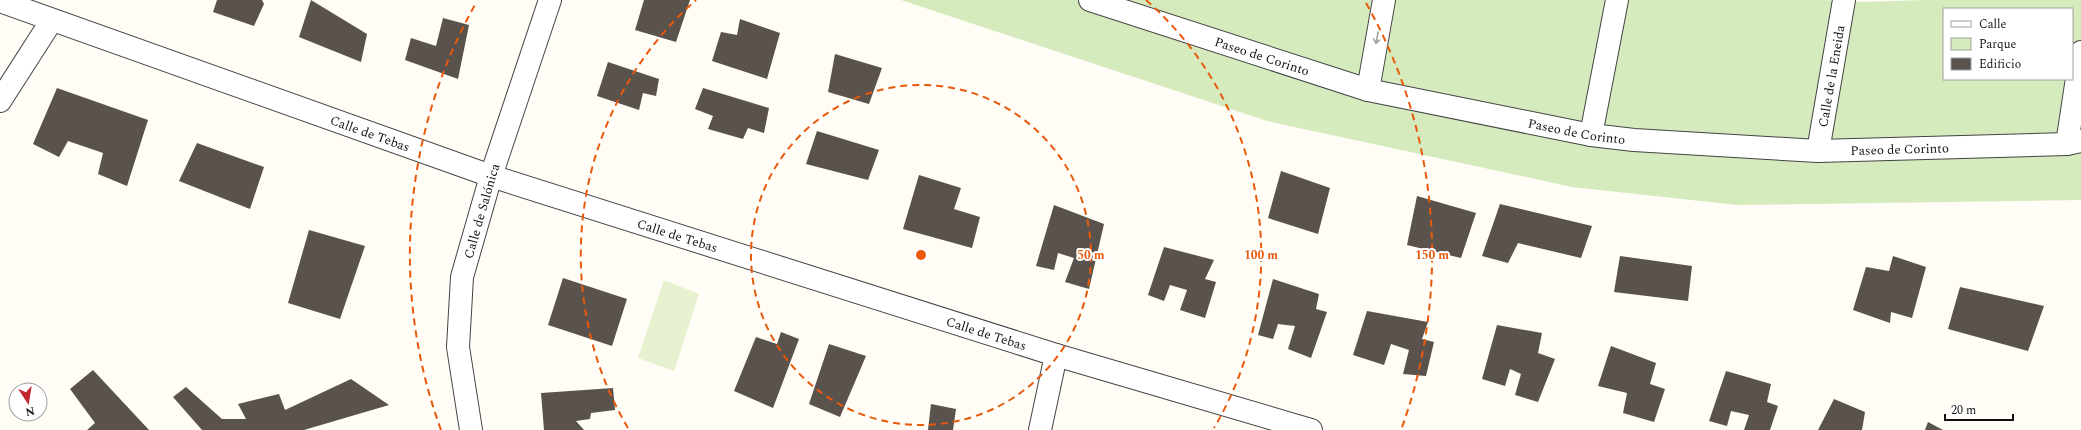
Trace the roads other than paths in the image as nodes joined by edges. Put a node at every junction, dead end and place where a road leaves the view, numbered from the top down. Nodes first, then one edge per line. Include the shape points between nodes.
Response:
1 (550, 0) edge
2 (1090, 0) edge
3 (1384, 0) edge
4 (1617, 0) edge
5 (1844, 0) edge
6 (0, 1) edge
7 (52, 20) junction
8 (2081, 52) edge
9 (1368, 90) junction
10 (0, 102) edge
11 (1591, 135) junction
12 (2074, 142) edge
13 (1818, 151) junction
14 (491, 176) junction
15 (1056, 355) junction
16 (471, 430) edge
17 (1040, 430) edge
18 (1311, 430) edge

1 - 14 street, Calle de Salónica
2 - 9 street, Paseo de Corinto
3 -> 9 street
4 - 11 street
5 - 13 street, Calle de la Eneida
6 - 7 street, Calle de Tebas
7 - 10 street
7 - 14 street, Calle de Tebas
8 - 12 street
9 - 11 street, Paseo de Corinto
11 - 13 street, Paseo de Corinto
12 - 13 street, Paseo de Corinto
14 - 15 street, Calle de Tebas
14 - 16 street, Calle de Salónica via 462,277 458,347
15 - 17 street
15 - 18 street, Calle de Tebas

